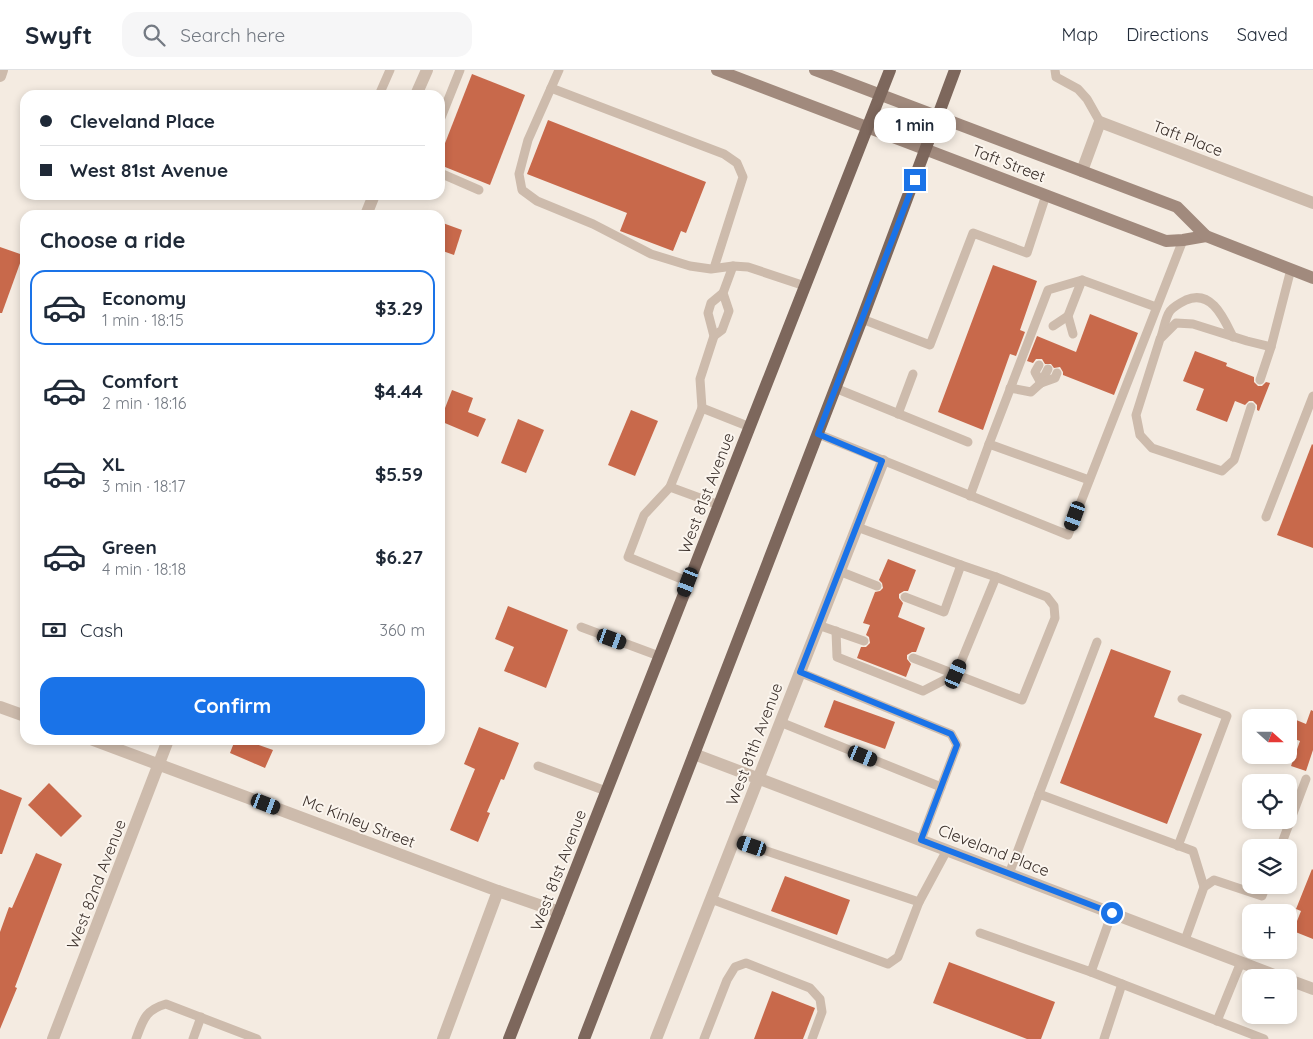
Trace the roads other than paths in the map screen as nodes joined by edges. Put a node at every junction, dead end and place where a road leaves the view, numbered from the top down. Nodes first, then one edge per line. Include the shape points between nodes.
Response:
1 (2, 70) edge
2 (390, 70) edge
3 (427, 70) edge
4 (460, 70) edge
5 (559, 70) edge
6 (718, 70) edge
7 (815, 70) edge
8 (890, 70) edge
9 (956, 70) edge
10 (1055, 70) edge
11 (0, 76) edge
12 (381, 90) edge
13 (418, 90) edge
14 (549, 91) junction
15 (881, 95) junction
16 (445, 108) edge
17 (939, 117) junction
18 (1100, 122) junction
19 (868, 127) junction
20 (927, 149) junction
21 (1082, 171) junction
22 (445, 175) edge
23 (479, 190) dead end
24 (1046, 195) junction
25 (1313, 202) edge
26 (1206, 236) junction
27 (1183, 240) junction
28 (733, 266) junction
29 (714, 268) junction
30 (1291, 269) junction
31 (1313, 278) edge
32 (1082, 280) junction
33 (805, 286) junction
34 (723, 293) junction
35 (1156, 307) junction
36 (1068, 316) junction
37 (862, 319) junction
38 (1053, 326) dead end
39 (1063, 330) dead end
40 (1073, 334) dead end
41 (714, 336) junction
42 (1233, 337) junction
43 (1160, 340) junction
44 (1271, 346) junction
45 (1038, 364) dead end
46 (1048, 369) dead end
47 (1057, 372) dead end
48 (913, 374) dead end
49 (1260, 380) dead end
50 (1041, 383) junction
51 (835, 388) junction
52 (1010, 388) junction
53 (1313, 396) edge
54 (1251, 407) dead end
55 (702, 408) junction
56 (898, 414) junction
57 (750, 427) junction
58 (818, 434) junction
59 (968, 442) dead end
60 (989, 444) junction
61 (882, 461) junction
62 (1088, 480) junction
63 (670, 487) junction
64 (970, 496) junction
65 (719, 505) junction
66 (1266, 518) dead end
67 (857, 526) junction
68 (961, 565) junction
69 (839, 572) junction
70 (996, 577) junction
71 (688, 582) junction
72 (877, 586) dead end
73 (905, 597) dead end
74 (818, 625) junction
75 (581, 627) dead end
76 (836, 631) junction
77 (864, 641) dead end
78 (1097, 642) dead end
79 (659, 656) junction
80 (913, 658) dead end
81 (800, 672) junction
82 (956, 674) junction
83 (1182, 699) dead end
84 (0, 707) edge
85 (20, 714) edge
86 (780, 722) junction
87 (107, 745) edge
88 (166, 745) edge
89 (694, 754) junction
90 (160, 764) junction
91 (538, 766) dead end
92 (758, 778) junction
93 (1306, 779) dead end
94 (941, 787) junction
95 (606, 791) junction
96 (1039, 794) junction
97 (1283, 839) edge
98 (734, 840) junction
99 (921, 840) junction
100 (1178, 846) junction
101 (947, 850) junction
102 (1009, 874) junction
103 (1204, 887) junction
104 (1242, 889) edge
105 (498, 891) junction
106 (711, 899) junction
107 (919, 902) junction
108 (559, 912) junction
109 (1112, 913) junction
110 (980, 934) dead end
111 (1185, 940) junction
112 (1241, 962) junction
113 (1259, 969) edge
114 (1091, 972) junction
115 (1297, 983) edge
116 (1122, 984) junction
117 (1313, 989) edge
118 (201, 1017) junction
119 (1218, 1021) junction
120 (53, 1039) edge
121 (136, 1039) edge
122 (193, 1039) edge
123 (257, 1039) edge
124 (443, 1039) edge
125 (509, 1039) edge
126 (584, 1039) edge
127 (656, 1039) edge
128 (704, 1039) edge
129 (812, 1039) edge
130 (1104, 1039) edge
131 (1264, 1039) edge

1 - 11 street
2 - 12 lane
3 - 13 street
4 - 16 lane
5 - 14 lane
6 - 19 main road, Taft Street
7 - 15 main road, Taft Street
8 - 15 main road, West 81st Avenue
9 - 17 main road
10 - 18 lane via 1056,77 1078,89 1087,99
14 - 29 lane via 724,154 737,163 743,177
14 - 29 lane via 528,140 519,174 522,190 537,201 593,224 651,254 690,266
15 - 17 main road, Taft Street
15 - 19 main road, West 81st Avenue
17 - 20 main road
17 - 21 main road, Taft Street
18 - 21 street
18 - 25 street, Taft Place
19 - 20 main road, Taft Street
19 - 33 main road, West 81st Avenue
20 - 24 main road, Taft Street
20 - 37 main road
21 - 26 main road, Taft Street via 1177,207
22 - 23 lane
24 - 27 main road, Taft Street via 1166,241
24 - 37 lane via 1027,253 973,233 930,345
26 - 27 main road, Taft Street
26 - 30 main road, Taft Street
27 - 35 lane
28 - 29 lane
28 - 33 lane via 748,267
28 - 34 lane
30 - 31 main road, Taft Street
30 - 44 lane
32 - 35 lane
32 - 36 lane
32 - 52 lane via 1048,290
33 - 57 main road, West 81st Avenue
34 - 41 lane via 729,312 722,330
34 - 41 lane via 711,303 708,314
35 - 62 lane
36 - 38 lane
36 - 39 lane
36 - 40 lane
37 - 51 main road
41 - 55 lane via 700,379
42 - 43 lane via 1193,324 1176,323
42 - 43 lane via 1214,304 1191,298 1169,312
42 - 44 lane
43 - 54 lane via 1136,415 1140,434 1152,448 1222,471 1234,460
44 - 49 lane
45 - 50 lane via 1036,372
46 - 50 lane
47 - 50 lane via 1055,378
48 - 56 lane
50 - 52 lane via 1031,392
51 - 56 lane
51 - 58 main road
52 - 60 lane
53 - 66 lane
55 - 57 lane
55 - 63 lane
56 - 59 lane
57 - 65 main road, West 81st Avenue
58 - 61 lane
58 - 89 main road
60 - 62 lane
60 - 64 lane
61 - 64 lane
61 - 67 street, West 81th Avenue
62 - 64 lane via 1068,535
63 - 65 lane
63 - 71 lane via 644,515 628,558
65 - 71 main road, West 81st Avenue
67 - 68 lane
67 - 69 street, West 81th Avenue
68 - 70 lane
68 - 73 lane via 944,612
69 - 72 lane
69 - 74 street, West 81th Avenue
70 - 82 lane
70 - 82 lane via 1047,596 1054,606 1055,618 1022,700
71 - 79 main road, West 81st Avenue
74 - 76 lane
74 - 81 street, West 81th Avenue
75 - 79 lane
76 - 77 lane
76 - 82 lane via 837,657 923,691
78 - 96 lane
79 - 95 main road, West 81st Avenue
80 - 82 lane
81 - 86 street, West 81th Avenue
81 - 94 lane via 951,734 957,745
83 - 100 lane via 1227,716
84 - 85 street
86 - 92 street, West 81th Avenue
86 - 94 lane
87 - 90 street, Mc Kinley Street
88 - 90 street, West 82nd Avenue
89 - 92 street, Cleveland Place
89 - 126 main road
90 - 105 street, Mc Kinley Street
90 - 120 street, West 82nd Avenue
91 - 95 lane
92 - 98 street, West 81th Avenue
92 - 99 street, Cleveland Place
93 - 97 lane
94 - 99 lane
95 - 108 main road, West 81st Avenue
96 - 100 lane
96 - 102 lane
98 - 106 street, West 81th Avenue
98 - 107 lane
99 - 101 street, Cleveland Place
100 - 103 lane via 1193,851
101 - 102 street, Cleveland Place
101 - 107 lane
102 - 109 street, Cleveland Place
103 - 104 lane via 1214,880
103 - 111 lane
105 - 108 street, Mc Kinley Street
105 - 124 street
106 - 107 lane via 888,964 898,957
106 - 127 street, West 81th Avenue
108 - 125 main road, West 81st Avenue
109 - 111 street, Cleveland Place
109 - 114 lane
110 - 114 lane
111 - 112 street, Cleveland Place
112 - 113 street, Cleveland Place
112 - 119 lane
114 - 116 lane
115 - 117 street
116 - 119 lane
116 - 130 lane
118 - 121 lane via 166,1004 158,1006 146,1015
118 - 122 lane
118 - 123 lane
119 - 131 lane
128 - 129 lane via 727,980 735,967 746,963 810,988 820,999 822,1012

